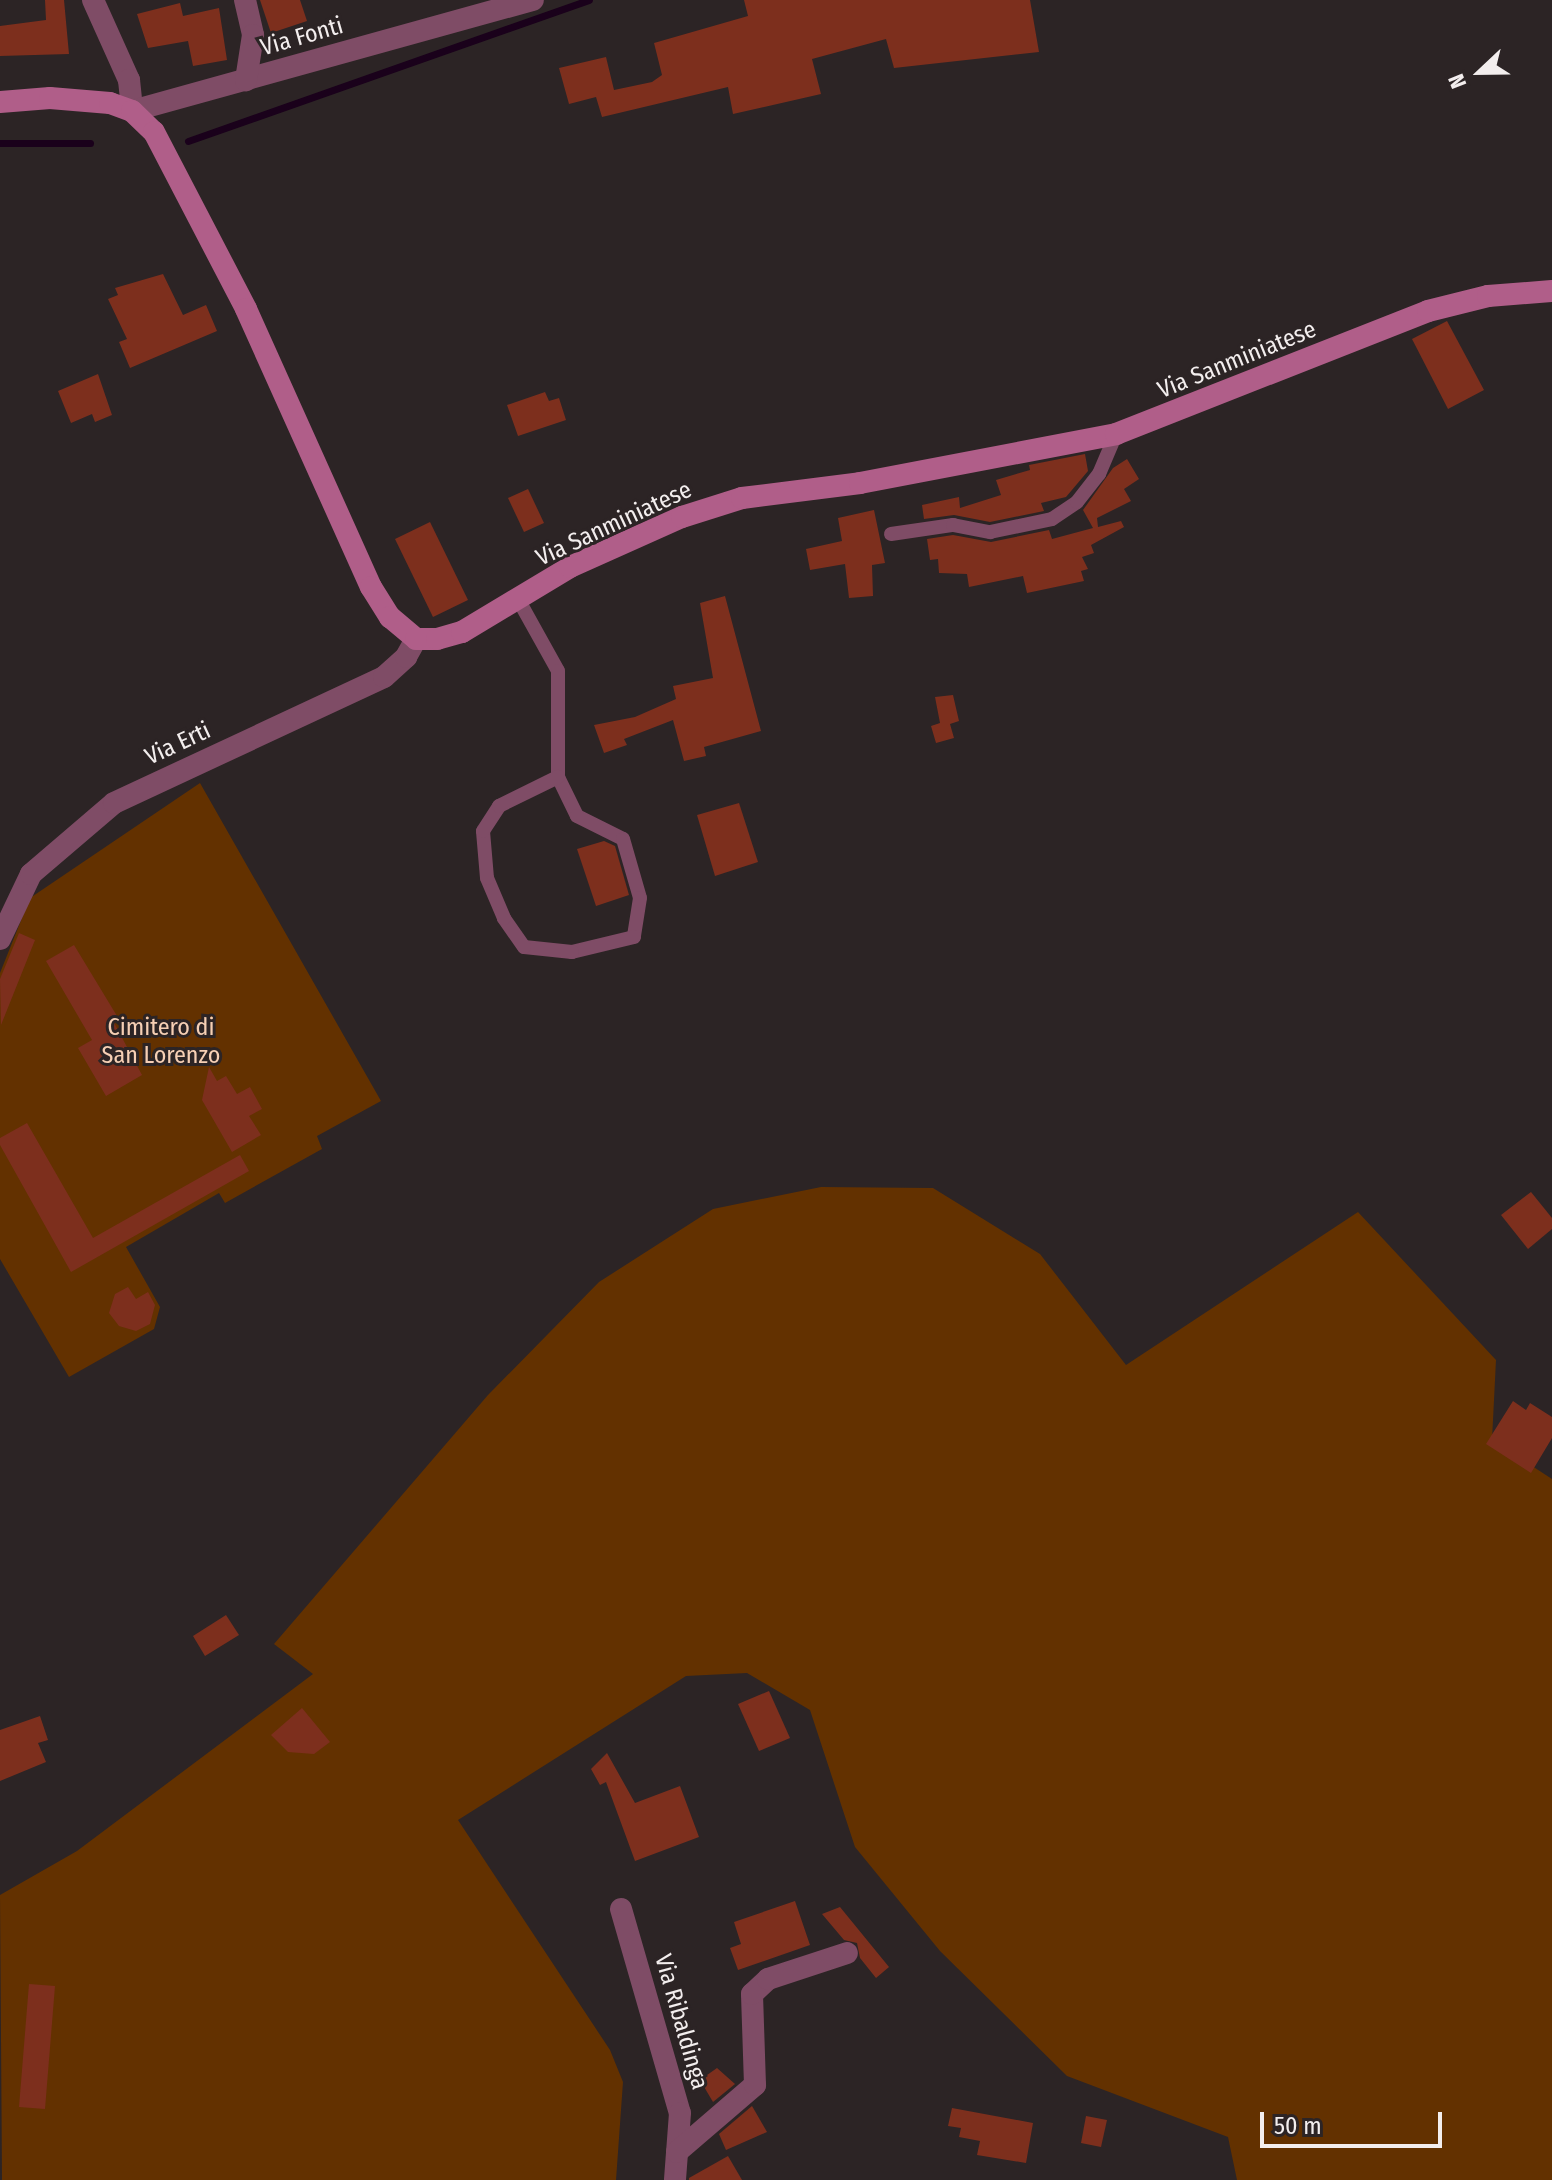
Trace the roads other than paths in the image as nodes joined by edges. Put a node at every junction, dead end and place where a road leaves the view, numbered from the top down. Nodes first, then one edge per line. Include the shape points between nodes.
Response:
1 (93, 0) edge
2 (245, 0) edge
3 (533, 0) edge
4 (246, 80) junction
5 (0, 102) edge
6 (132, 111) junction
7 (1552, 291) edge
8 (1116, 434) junction
9 (891, 534) dead end
10 (518, 599) junction
11 (416, 639) junction
12 (558, 777) junction
13 (0, 939) edge
14 (621, 1909) dead end
15 (847, 1953) dead end
16 (677, 2152) junction
17 (675, 2180) edge

1 - 6 street via 129,80
2 - 4 street via 253,35
3 - 4 street, Via Fonti
4 - 6 street, Via Fonti
5 - 6 main road via 90,100
6 - 11 main road via 154,132 179,171 371,587 390,617
7 - 8 main road, Via Sanminiatese via 1488,296 1428,311
8 - 9 lane via 1099,474 1077,502 1052,519 990,532 953,525
8 - 10 main road, Via Sanminiatese via 860,483 742,498 682,517 570,567
10 - 11 main road, Via Sanminiatese via 462,632
10 - 12 lane via 558,671
11 - 13 street, Via Erti via 384,677 114,803 31,874
12 - 12 lane via 577,816 623,839 640,898 634,937 572,952 524,947 504,918 487,878 483,831 499,806
14 - 16 street, Via Ribaldinga via 680,2113
15 - 16 street, Via Ribaldinga via 768,1979 752,1994 755,2085
16 - 17 street, Via Ribaldinga

